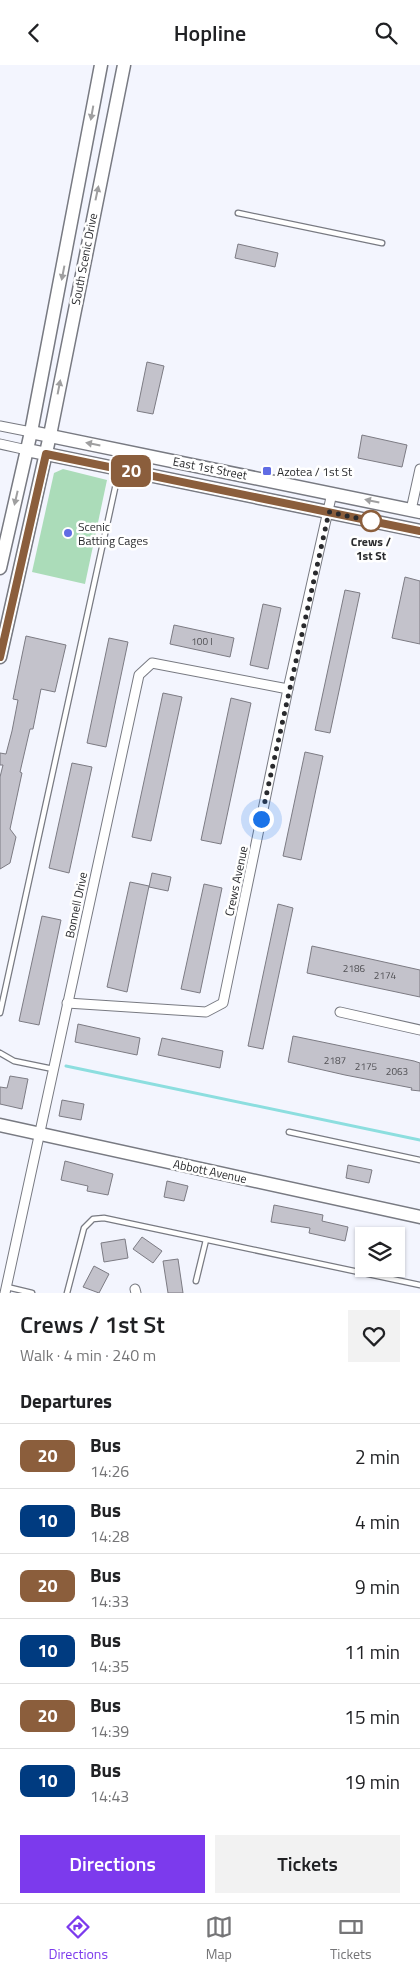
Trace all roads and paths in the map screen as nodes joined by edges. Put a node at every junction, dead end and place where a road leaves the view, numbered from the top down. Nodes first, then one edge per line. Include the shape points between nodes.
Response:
1 (101, 65) edge
2 (124, 65) edge
3 (238, 213) dead end
4 (382, 243) dead end
5 (0, 426) edge
6 (32, 432) junction
7 (50, 435) junction
8 (0, 444) edge
9 (27, 450) junction
10 (46, 454) junction
11 (119, 468) junction
12 (420, 469) edge
13 (332, 493) junction
14 (416, 511) edge
15 (329, 512) junction
16 (420, 531) edge
17 (0, 568) edge
18 (0, 657) edge
19 (288, 689) junction
20 (67, 1003) junction
21 (0, 1013) edge
22 (340, 1013) dead end
23 (420, 1029) edge
24 (0, 1053) edge
25 (52, 1069) junction
26 (0, 1125) edge
27 (289, 1132) dead end
28 (38, 1133) junction
29 (420, 1159) edge
30 (420, 1217) edge
31 (206, 1240) junction
32 (196, 1281) dead end
33 (420, 1285) edge
34 (5, 1290) edge
35 (32, 1293) edge
36 (67, 1293) edge

1 -> 6 street, South Scenic Drive
7 -> 2 street, South Scenic Drive
3 - 4 lane
5 - 6 street, East 1st Street
6 - 7 street, East 1st Street
6 - 9 street, South Scenic Drive
7 - 10 street, South Scenic Drive
13 -> 7 street, East 1st Street
8 - 9 street, East 1st Street
9 - 10 street, East 1st Street
9 -> 17 street, South Scenic Drive
10 - 11 street, East 1st Street
10 - 18 street, South Scenic Drive
11 - 15 street, East 1st Street
11 - 21 lane
12 - 14 street
14 -> 13 street, East 1st Street
13 - 15 street, Crews Avenue
15 - 16 street, East 1st Street
15 - 19 street, Crews Avenue
19 - 20 street, Crews Avenue via 223,1003 206,1012
19 - 20 street, Bonnell Drive via 152,663 139,675
20 - 25 street, Bonnell Drive
22 - 23 street
24 - 25 lane via 14,1061
25 - 28 street, Bonnell Drive
26 - 28 street, Abbott Avenue
27 - 29 lane
28 - 30 street, Abbott Avenue
28 - 34 street, Bonnell Drive
31 - 32 lane
31 - 33 lane
31 - 36 lane via 104,1218 93,1219 84,1228
34 - 35 lane

